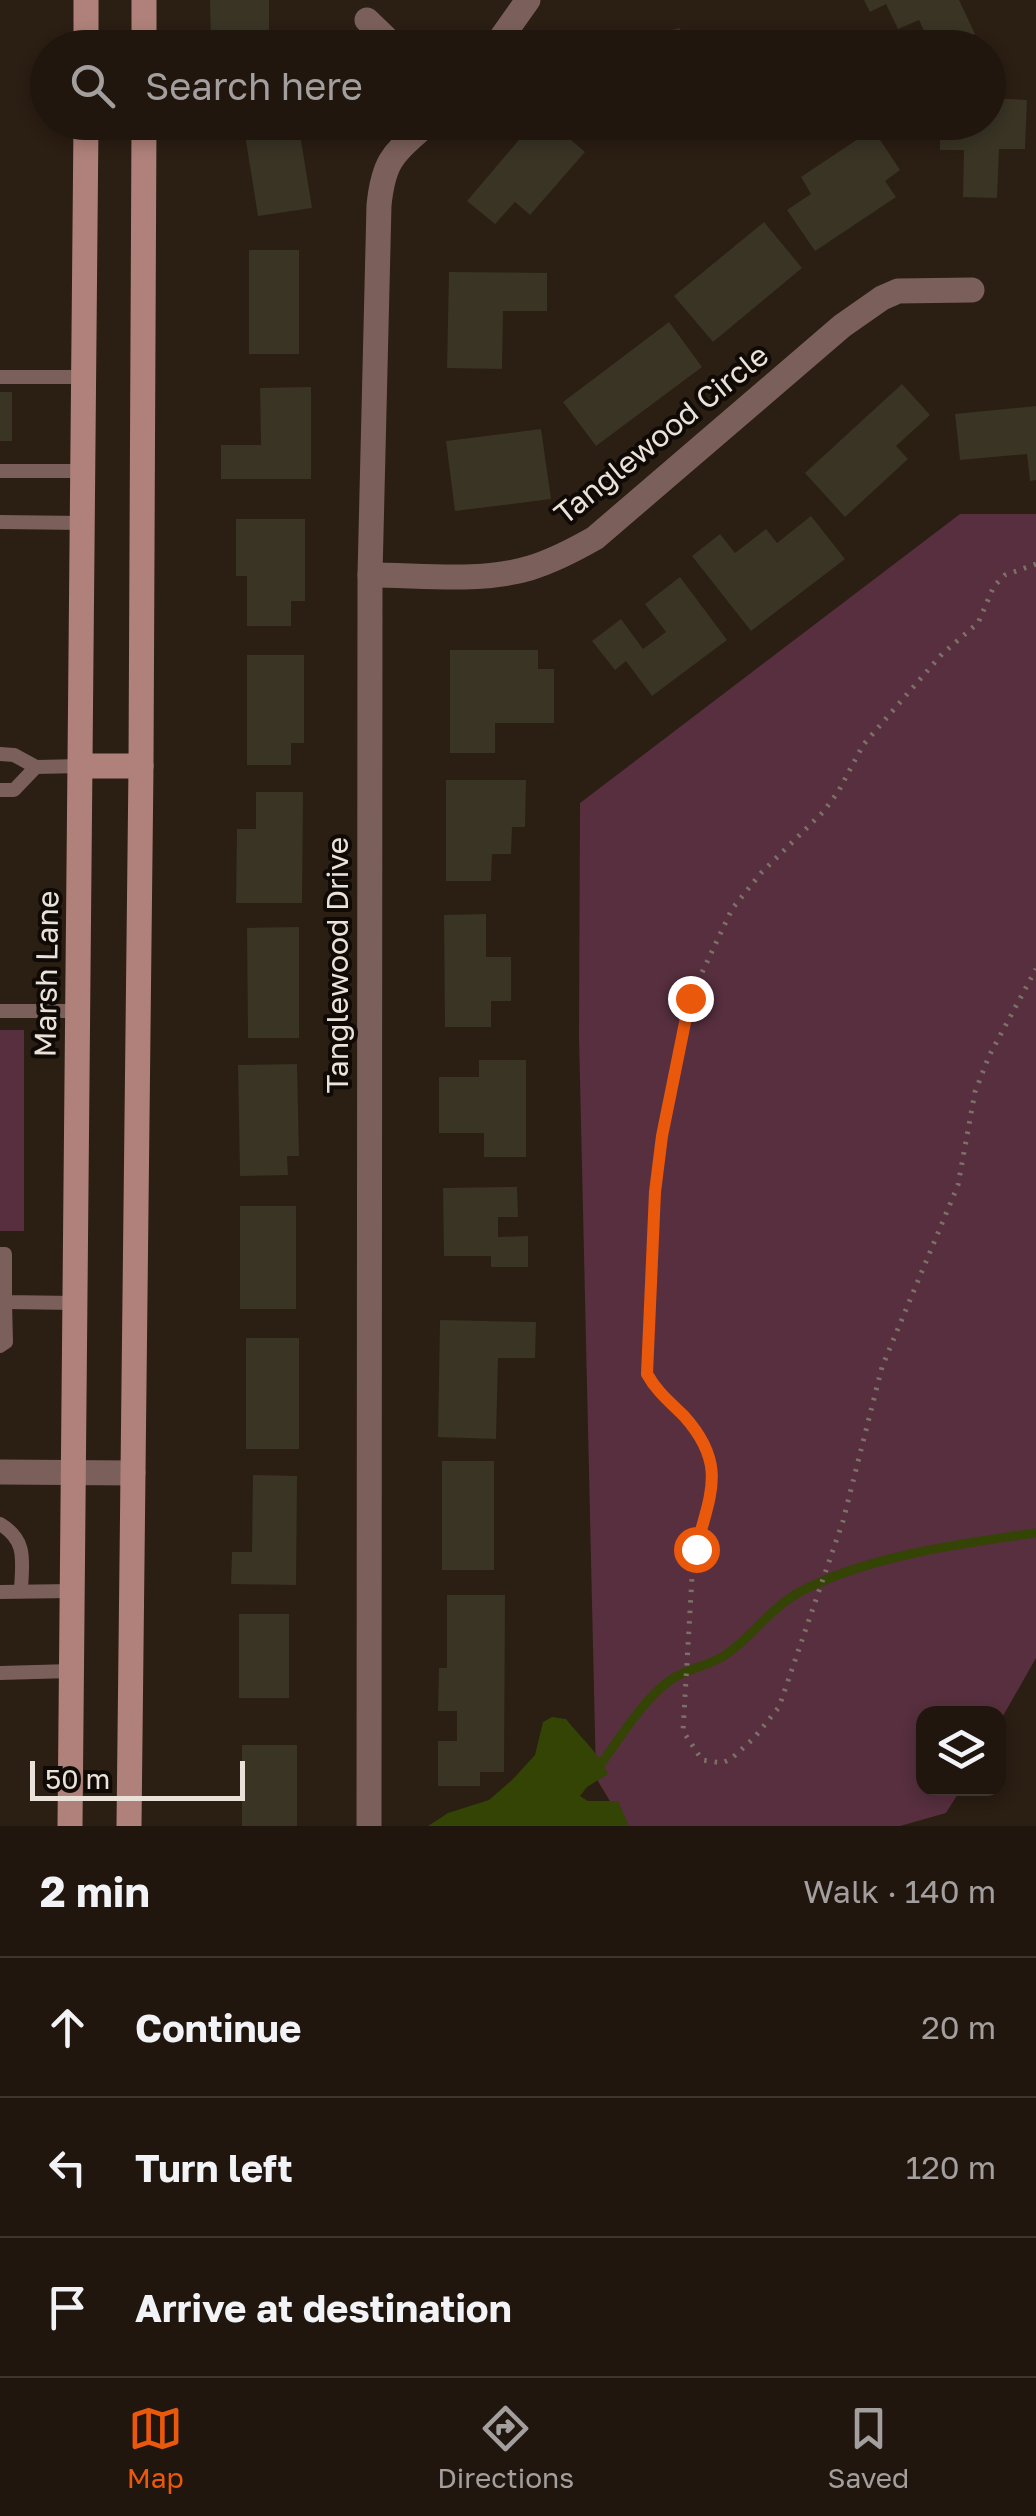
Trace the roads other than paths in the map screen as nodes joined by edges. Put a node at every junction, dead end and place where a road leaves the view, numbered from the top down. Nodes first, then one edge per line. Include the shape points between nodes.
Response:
1 (86, 0) edge
2 (144, 0) edge
3 (528, 0) edge
4 (367, 20) dead end
5 (86, 30) edge
6 (144, 30) edge
7 (377, 30) edge
8 (507, 30) edge
9 (86, 140) edge
10 (144, 140) edge
11 (410, 140) edge
12 (972, 290) dead end
13 (84, 376) junction
14 (0, 377) edge
15 (0, 471) edge
16 (84, 471) junction
17 (0, 522) edge
18 (83, 523) junction
19 (370, 575) junction
20 (0, 754) edge
21 (81, 766) junction
22 (141, 766) junction
23 (36, 767) junction
24 (0, 790) edge
25 (0, 1010) edge
26 (78, 1011) junction
27 (0, 1254) edge
28 (5, 1302) junction
29 (74, 1303) junction
30 (0, 1346) edge
31 (0, 1472) edge
32 (72, 1473) junction
33 (133, 1473) junction
34 (0, 1524) edge
35 (21, 1591) junction
36 (72, 1591) junction
37 (0, 1592) edge
38 (71, 1671) junction
39 (0, 1673) edge
40 (70, 1826) edge
41 (129, 1826) edge
42 (368, 1826) edge

1 - 5 main road
2 - 6 main road
3 - 8 street
4 - 7 street
9 - 13 main road, Marsh Lane
10 - 22 main road
11 - 19 street, Tanglewood Drive via 382,178
12 - 19 street, Tanglewood Circle via 911,290 882,298 595,538 563,556 526,570
13 - 14 lane
13 - 16 main road, Marsh Lane
15 - 16 lane
16 - 18 main road, Marsh Lane
17 - 18 lane
18 - 21 main road, Marsh Lane
19 - 42 street, Tanglewood Drive
20 - 23 lane
21 - 22 main road
21 - 23 lane
21 - 26 main road, Marsh Lane
22 - 33 main road
23 - 24 lane via 14,790
25 - 26 lane
26 - 29 main road, Marsh Lane
27 - 28 lane
28 - 29 lane
28 - 30 lane via 6,1342
29 - 32 main road, Marsh Lane
31 - 32 street
32 - 33 street
32 - 36 main road, Marsh Lane
33 - 41 main road
34 - 35 lane via 22,1548
35 - 36 lane
35 - 37 lane
36 - 38 main road, Marsh Lane
38 - 39 lane
38 - 40 main road, Marsh Lane

